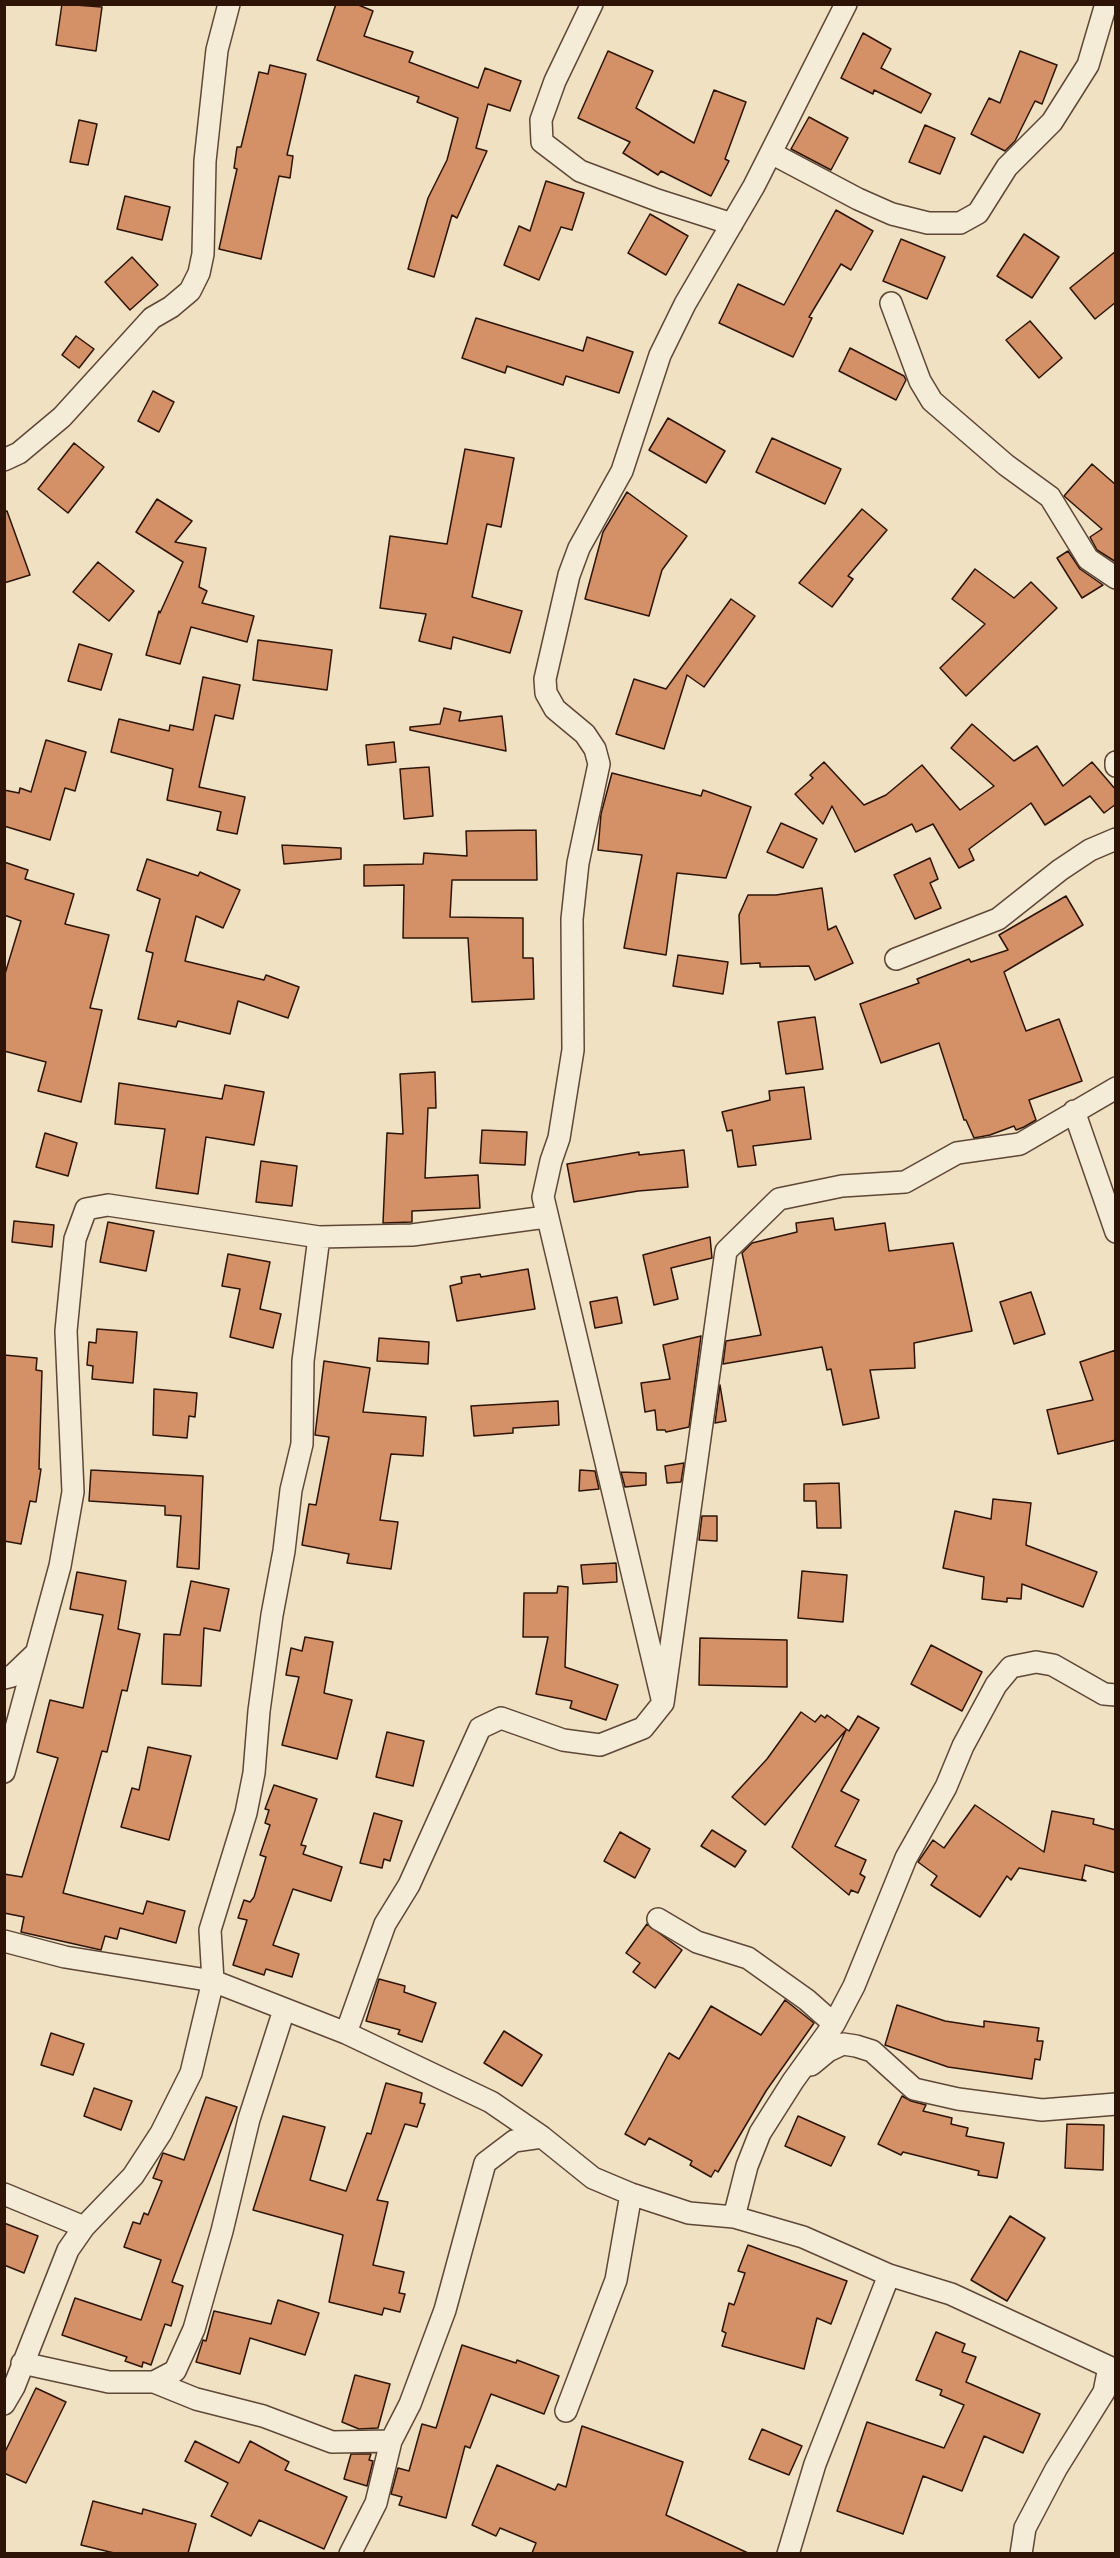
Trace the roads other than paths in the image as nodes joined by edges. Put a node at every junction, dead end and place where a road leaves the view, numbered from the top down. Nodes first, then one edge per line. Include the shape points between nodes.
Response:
1 (229, 4) edge
2 (592, 4) edge
3 (846, 4) edge
4 (1106, 4) edge
5 (771, 153) junction
6 (732, 224) junction
7 (891, 303) dead end
8 (4, 460) edge
9 (1116, 578) edge
10 (1116, 839) edge
11 (896, 959) dead end
12 (1116, 1088) edge
13 (1074, 1111) junction
14 (546, 1217) junction
15 (1116, 1232) edge
16 (319, 1237) junction
17 (35, 1654) junction
18 (4, 1678) edge
19 (1116, 1695) edge
20 (663, 1703) junction
21 (4, 1772) edge
22 (658, 1919) dead end
23 (4, 1941) edge
24 (213, 1981) junction
25 (284, 2010) junction
26 (834, 2024) junction
27 (346, 2032) junction
28 (793, 2081) junction
29 (1116, 2104) edge
30 (542, 2137) junction
31 (4, 2194) edge
32 (631, 2194) junction
33 (734, 2217) junction
34 (84, 2227) junction
35 (889, 2275) junction
36 (22, 2363) junction
37 (1112, 2368) edge
38 (154, 2382) junction
39 (4, 2404) edge
40 (566, 2411) dead end
41 (391, 2441) junction
42 (350, 2553) edge
43 (788, 2553) edge
44 (1021, 2553) edge

1 - 8 street via 218,50 205,160 199,273 190,291 152,318 62,417 19,453
2 - 6 street via 555,81 541,120 542,142 580,171
3 - 5 street
4 - 5 street via 1088,65 1052,122 1007,167 978,213 960,223 928,223 892,214
5 - 6 street
6 - 14 street via 660,355 622,471 579,548 545,679 546,693 555,709 585,734 599,764 578,863 572,919 573,1050 559,1138 543,1197
7 - 9 street via 920,381 932,401 1050,497 1089,559
10 - 11 street via 1060,870 998,919
12 - 13 street
13 - 15 street
13 - 20 street via 1039,1136 1020,1144 957,1153 905,1182 842,1186 779,1199 726,1251
14 - 16 street via 412,1235
14 - 20 street
16 - 17 street via 108,1205 86,1209 75,1239 66,1331 73,1492 60,1566
16 - 24 street via 303,1361 302,1444 272,1615 254,1773 246,1813 210,1930
17 - 18 street via 12,1676
17 - 21 street
19 - 26 street via 1104,1694 1053,1665 1035,1662 1011,1667 990,1695 946,1787 906,1858 854,1986
20 - 27 street via 643,1728 600,1745 563,1740 501,1718 480,1728 409,1885 385,1924
22 - 26 street via 698,1942 748,1959
23 - 24 street via 65,1957
24 - 25 street
24 - 34 street via 191,2073 166,2123 133,2176
25 - 27 street
25 - 38 street via 249,2119 194,2329 175,2371
26 - 28 street
27 - 30 street via 491,2103
28 - 29 street via 828,2050 843,2044 872,2051 914,2089 936,2094 1042,2110
28 - 33 street via 760,2133
30 - 32 street via 593,2178
30 - 41 street via 514,2141 485,2163 445,2310 410,2404
31 - 34 street
32 - 33 street via 689,2213
32 - 40 street via 616,2280
33 - 35 street via 803,2237
34 - 36 street via 68,2250
35 - 37 street via 951,2294
35 - 43 street via 815,2464
36 - 38 street via 109,2382
36 - 39 street
37 - 44 street via 1104,2392 1025,2528
38 - 41 street via 332,2442
41 - 42 street via 376,2503

